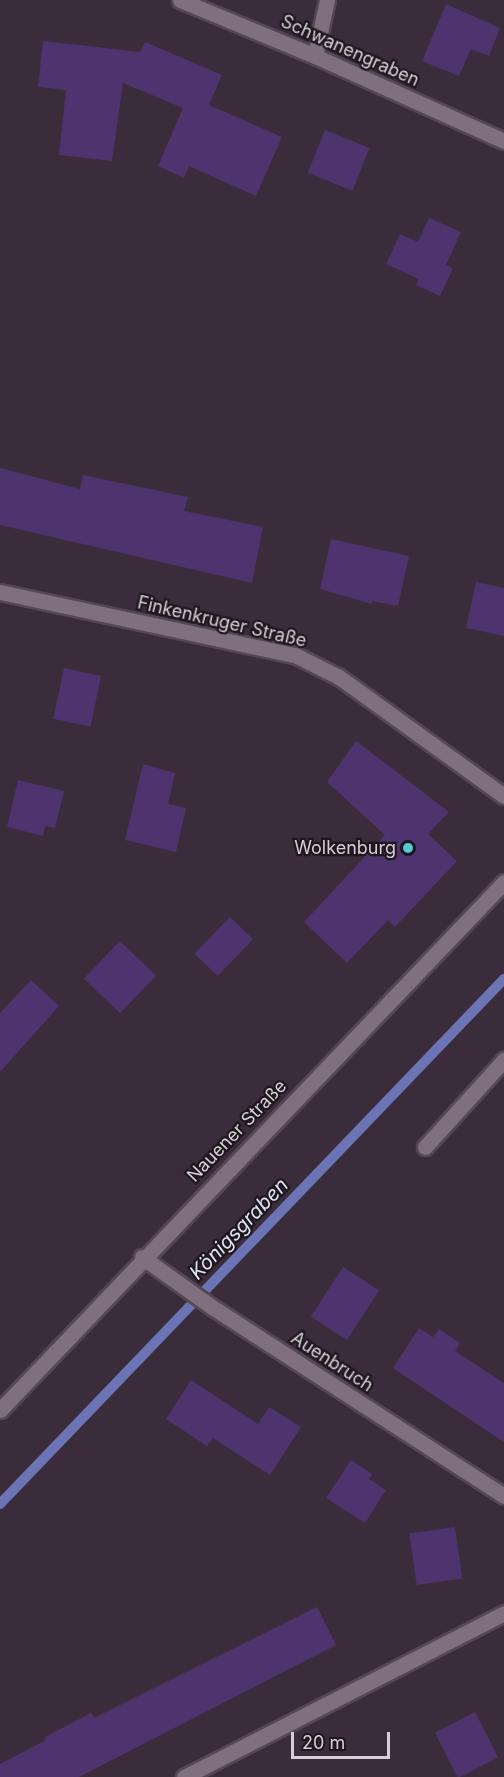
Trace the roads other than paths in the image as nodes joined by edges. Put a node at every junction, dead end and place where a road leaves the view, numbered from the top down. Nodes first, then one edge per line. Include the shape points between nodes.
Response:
1 (180, 0) edge
2 (327, 0) edge
3 (315, 56) junction
4 (504, 141) edge
5 (0, 592) edge
6 (504, 796) edge
7 (504, 882) edge
8 (504, 1060) edge
9 (425, 1147) dead end
10 (142, 1257) junction
11 (0, 1410) edge
12 (504, 1496) edge
13 (504, 1613) edge
14 (184, 1777) edge

1 - 3 street, Schwanengraben
2 - 3 street
3 - 4 street, Schwanengraben
5 - 6 street, Finkenkruger Straße via 295,655 339,677
7 - 10 street, Nauener Straße
8 - 9 street
10 - 11 street, Nauener Straße
10 - 12 street, Auenbruch via 212,1307
13 - 14 street

